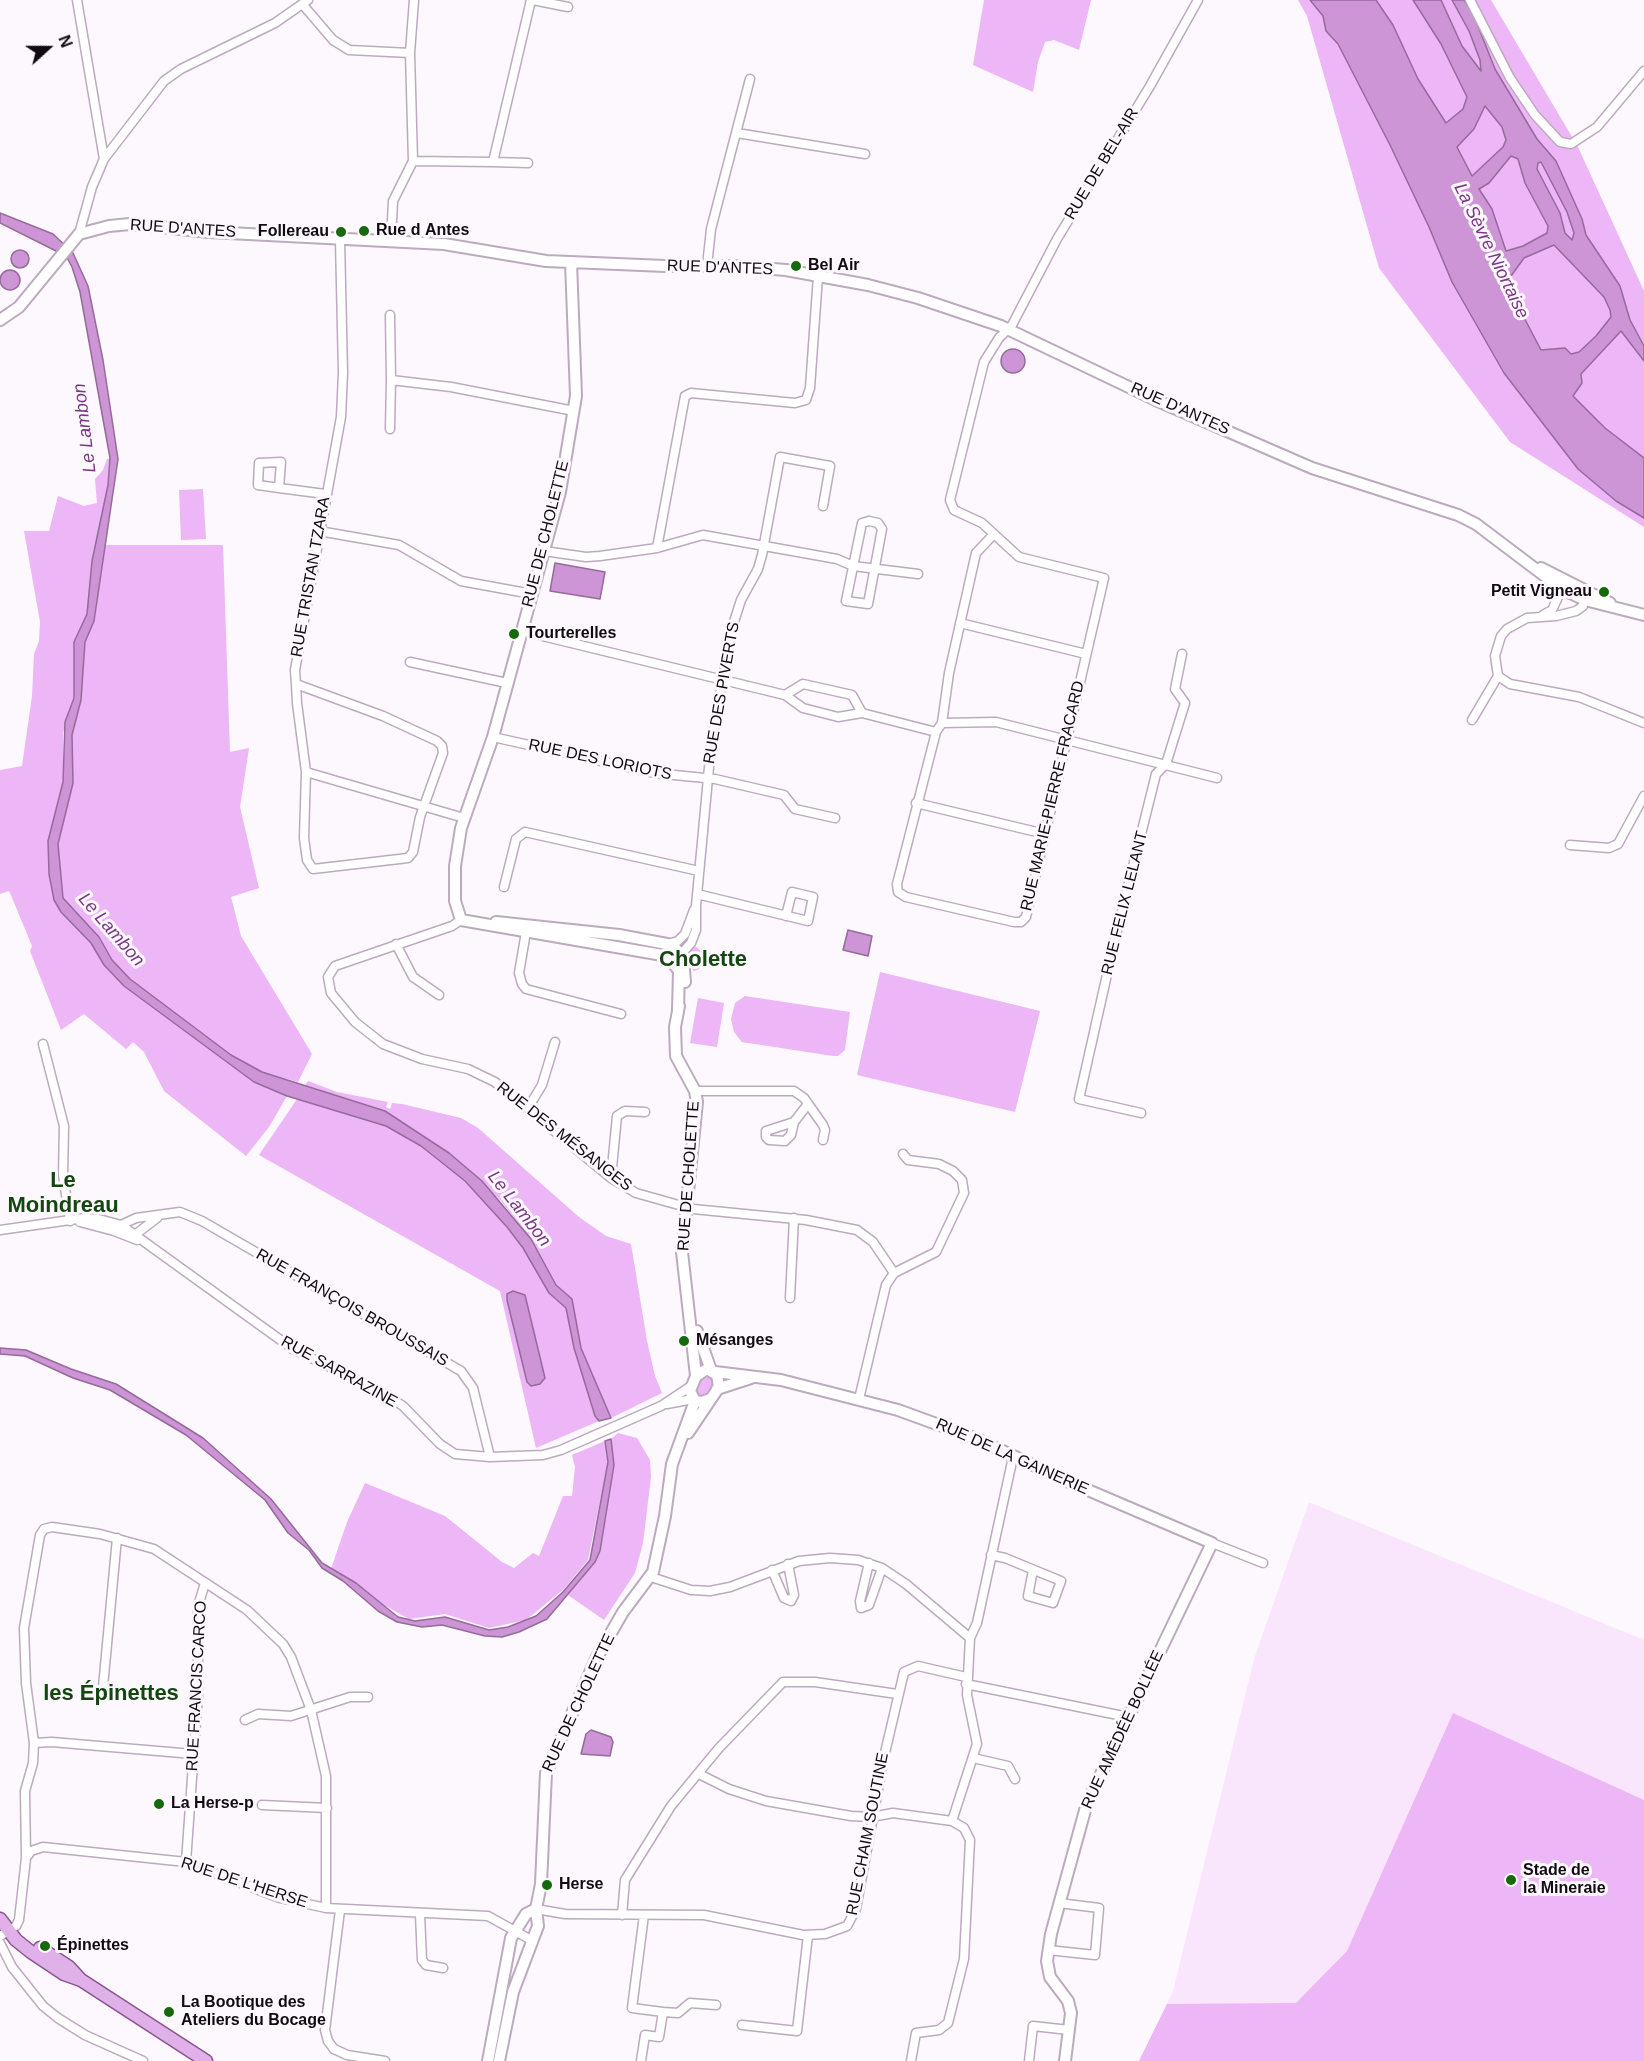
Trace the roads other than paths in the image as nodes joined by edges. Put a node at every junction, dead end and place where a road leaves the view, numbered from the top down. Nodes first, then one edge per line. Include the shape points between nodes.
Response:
1 (77, 0) edge
2 (414, 0) edge
3 (532, 0) edge
4 (1198, 0) edge
5 (1470, 0) edge
6 (306, 3) edge
7 (568, 7) dead end
8 (410, 53) junction
9 (1644, 71) edge
10 (750, 79) dead end
11 (737, 134) junction
12 (865, 154) dead end
13 (105, 159) junction
14 (413, 161) junction
15 (493, 162) junction
16 (528, 163) dead end
17 (78, 234) junction
18 (340, 240) junction
19 (391, 240) junction
20 (571, 262) junction
21 (707, 266) junction
22 (818, 276) junction
23 (390, 315) dead end
24 (0, 320) edge
25 (1009, 329) junction
26 (391, 380) junction
27 (574, 411) junction
28 (390, 429) dead end
29 (279, 488) dead end
30 (325, 495) junction
31 (823, 506) dead end
32 (954, 510) joint
33 (319, 531) junction
34 (994, 534) junction
35 (763, 546) junction
36 (657, 548) junction
37 (544, 552) junction
38 (1530, 564) junction
39 (853, 566) junction
40 (874, 569) junction
41 (918, 574) dead end
42 (1577, 584) junction
43 (1562, 589) junction
44 (532, 594) junction
45 (1585, 600) junction
46 (1623, 609) junction
47 (1544, 615) junction
48 (1644, 615) edge
49 (960, 623) junction
50 (522, 631) junction
51 (1086, 654) junction
52 (1182, 654) dead end
53 (410, 662) dead end
54 (1498, 676) junction
55 (723, 679) junction
56 (507, 683) junction
57 (296, 684) junction
58 (785, 695) junction
59 (862, 713) junction
60 (1472, 720) dead end
61 (942, 723) junction
62 (1644, 723) edge
63 (936, 732) junction
64 (493, 737) junction
65 (1066, 740) junction
66 (1166, 764) junction
67 (306, 772) junction
68 (708, 778) junction
69 (1217, 778) dead end
70 (1644, 796) edge
71 (916, 803) junction
72 (424, 806) junction
73 (464, 818) junction
74 (835, 818) dead end
75 (1045, 834) junction
76 (1570, 845) dead end
77 (699, 871) junction
78 (504, 886) dead end
79 (697, 894) junction
80 (696, 906) junction
81 (786, 916) dead end
82 (461, 920) junction
83 (481, 923) junction
84 (526, 932) junction
85 (396, 944) junction
86 (675, 950) junction
87 (439, 995) dead end
88 (621, 1014) dead end
89 (555, 1042) dead end
90 (43, 1044) dead end
91 (695, 1090) junction
92 (808, 1104) junction
93 (528, 1108) junction
94 (645, 1112) dead end
95 (1141, 1113) dead end
96 (794, 1122) dead end
97 (823, 1140) dead end
98 (903, 1154) dead end
99 (611, 1178) junction
100 (685, 1208) junction
101 (160, 1216) junction
102 (794, 1218) junction
103 (72, 1221) junction
104 (117, 1228) junction
105 (0, 1230) edge
106 (133, 1236) junction
107 (894, 1273) junction
108 (790, 1298) dead end
109 (689, 1310) junction
110 (713, 1371) junction
111 (753, 1378) junction
112 (694, 1381) junction
113 (717, 1389) junction
114 (859, 1399) junction
115 (694, 1400) junction
116 (710, 1400) junction
117 (661, 1406) junction
118 (682, 1440) junction
119 (1013, 1456) junction
120 (490, 1457) junction
121 (117, 1538) junction
122 (1212, 1543) junction
123 (991, 1555) junction
124 (869, 1563) junction
125 (1263, 1563) dead end
126 (789, 1564) junction
127 (882, 1568) junction
128 (772, 1570) junction
129 (1033, 1570) junction
130 (651, 1577) junction
131 (205, 1583) junction
132 (970, 1638) junction
133 (966, 1681) junction
134 (103, 1688) dead end
135 (897, 1694) junction
136 (368, 1697) dead end
137 (311, 1710) junction
138 (1128, 1717) junction
139 (245, 1720) dead end
140 (34, 1743) junction
141 (193, 1754) junction
142 (973, 1758) junction
143 (699, 1774) junction
144 (1015, 1779) dead end
145 (262, 1805) dead end
146 (327, 1808) junction
147 (872, 1817) junction
148 (952, 1821) junction
149 (26, 1858) junction
150 (186, 1862) junction
151 (1059, 1903) junction
152 (326, 1908) junction
153 (536, 1909) junction
154 (340, 1910) junction
155 (420, 1914) junction
156 (622, 1915) junction
157 (644, 1915) junction
158 (0, 1919) edge
159 (515, 1931) junction
160 (4, 1933) edge
161 (808, 1935) junction
162 (532, 1941) junction
163 (0, 1943) edge
164 (1048, 1950) junction
165 (443, 1968) dead end
166 (716, 2005) dead end
167 (663, 2012) junction
168 (742, 2025) dead end
169 (1069, 2030) junction
170 (143, 2061) edge
171 (206, 2061) edge
172 (385, 2061) edge
173 (488, 2061) edge
174 (499, 2061) edge
175 (641, 2061) edge
176 (911, 2061) edge
177 (1029, 2061) edge
178 (1065, 2061) edge

1 - 13 street
2 - 8 street
3 - 7 street
3 - 15 street
4 - 25 street, RUE DE BEL-AIR via 1057,239
5 - 9 street via 1510,78 1535,115 1560,142 1571,144 1597,126
6 - 8 street via 333,40 349,50
6 - 13 street via 164,81
8 - 14 street
10 - 11 street
11 - 12 street
11 - 21 street via 711,229
13 - 17 street
14 - 15 street
14 - 19 street via 393,201
15 - 16 street
17 - 18 street, RUE D'ANTES via 109,226 144,224
17 - 24 street via 19,307
18 - 19 street, RUE D'ANTES
18 - 30 street, RUE TRISTAN TZARA via 341,417
19 - 20 street, RUE D'ANTES
20 - 21 street, RUE D'ANTES
20 - 27 street, RUE DE CHOLETTE
21 - 22 street, RUE D'ANTES via 786,270
22 - 25 street, RUE D'ANTES via 918,298
22 - 36 street via 806,400 795,403 691,393 685,396
23 - 26 street
25 - 32 street, RUE DE BEL-AIR via 999,338 979,375 950,500
25 - 38 street, RUE D'ANTES via 1158,401 1312,468 1458,515
26 - 27 street via 452,387
26 - 28 street
27 - 37 street, RUE DE CHOLETTE via 560,492
29 - 30 street
30 - 33 street, RUE TRISTAN TZARA
31 - 35 street, RUE DES PIVERTS via 830,466 780,457
32 - 34 street, RUE MARIE-PIERRE FRACARD via 982,523
33 - 44 street via 399,545 461,581
33 - 57 street, RUE TRISTAN TZARA via 297,654
34 - 49 street, RUE MARIE-PIERRE FRACARD via 976,553
34 - 51 street, RUE MARIE-PIERRE FRACARD via 1019,557 1104,579
35 - 36 street via 703,535
35 - 39 street via 837,559
35 - 55 street, RUE DES PIVERTS via 758,569 736,614
36 - 37 street via 586,557
37 - 44 street, RUE DE CHOLETTE
38 - 42 street, RUE D'ANTES
38 - 43 street, RUE D'ANTES
39 - 40 street
39 - 40 street via 846,601 868,604
39 - 40 street via 862,523 869,521 878,523 882,529
40 - 41 street
42 - 43 street
42 - 45 street
42 - 46 street, RUE D'ANTES
43 - 45 street, RUE D'ANTES
43 - 47 street via 1555,605
44 - 50 street, RUE DE CHOLETTE
45 - 46 street, RUE D'ANTES
45 - 47 street via 1571,614
46 - 48 street, RUE D'ANTES
47 - 54 street via 1519,620 1501,636 1495,656
49 - 51 street
49 - 61 street, RUE MARIE-PIERRE FRACARD
50 - 55 street
50 - 56 street, RUE DE CHOLETTE
51 - 65 street, RUE MARIE-PIERRE FRACARD
52 - 66 street, RUE FELIX LELANT via 1175,690 1185,704
53 - 56 street
54 - 60 street
54 - 62 street via 1510,684 1579,697
55 - 58 street
55 - 68 street, RUE DES PIVERTS
56 - 64 street, RUE DE CHOLETTE
57 - 67 street, RUE TRISTAN TZARA
57 - 72 street via 438,741 443,753
58 - 59 street via 803,708 838,717
58 - 59 street via 803,684 852,696
59 - 63 street
61 - 63 street, RUE MARIE-PIERRE FRACARD
61 - 65 street via 996,722
63 - 71 street, RUE MARIE-PIERRE FRACARD
64 - 68 street, RUE DES LORIOTS via 654,773
64 - 73 street, RUE DE CHOLETTE
65 - 66 street
65 - 75 street, RUE MARIE-PIERRE FRACARD
66 - 69 street
66 - 95 street, RUE FELIX LELANT via 1156,774 1079,1099
67 - 72 street
67 - 72 street, RUE TRISTAN TZARA via 303,823 307,860 313,869 408,858 413,852
68 - 74 street, RUE DES LORIOTS via 784,795 795,809
68 - 77 street, RUE DES PIVERTS
70 - 76 street via 1618,844 1609,848
71 - 75 street
71 - 75 street, RUE MARIE-PIERRE FRACARD via 897,884 898,892 906,897 1021,922 1026,917
72 - 73 street
73 - 82 street, RUE DE CHOLETTE via 454,886
77 - 78 street via 525,832 516,838
77 - 79 street, RUE DES PIVERTS
79 - 80 street, RUE DES PIVERTS
79 - 81 street
80 - 86 street, RUE DES PIVERTS
80 - 86 street, RUE DES PIVERTS via 696,930 691,943
82 - 83 street
82 - 85 street, RUE DES MÉSANGES via 452,927
83 - 84 street
83 - 86 street via 512,922
84 - 86 street via 660,953
84 - 88 street via 519,973 526,989
85 - 87 street via 414,977
85 - 93 street, RUE DES MÉSANGES via 343,962 330,971 331,993 344,1011 383,1044 422,1059 468,1069 495,1082
86 - 91 street, RUE DE CHOLETTE via 680,977 676,1056
89 - 93 street via 537,1096
90 - 103 street via 64,1126 63,1175
91 - 92 street via 794,1091
91 - 100 street, RUE DE CHOLETTE
92 - 96 street
92 - 97 street via 825,1130
93 - 99 street, RUE DES MÉSANGES
94 - 99 street via 625,1111 617,1116
98 - 107 street via 908,1160 939,1164 953,1171 962,1180 964,1193 936,1252
99 - 100 street, RUE DES MÉSANGES via 646,1198
100 - 102 street, RUE DES MÉSANGES
100 - 109 street, RUE DE CHOLETTE via 682,1252
101 - 104 street, RUE FRANÇOIS BROUSSAIS via 136,1218
101 - 106 street
101 - 120 street, RUE FRANÇOIS BROUSSAIS via 180,1212 202,1221 461,1371 473,1388
102 - 107 street, RUE DES MÉSANGES via 862,1232
102 - 108 street
103 - 104 street
103 - 105 street
104 - 106 street
106 - 120 street, RUE SARRAZINE via 293,1349 403,1406 455,1454
107 - 114 street via 884,1292
109 - 110 street, RUE DE CHOLETTE
109 - 112 street, RUE DE CHOLETTE
110 - 111 street, RUE DE LA GAINERIE
110 - 112 street via 701,1372
110 - 113 street via 719,1380
111 - 113 street, RUE DE LA GAINERIE
111 - 114 street, RUE DE LA GAINERIE via 781,1380
112 - 115 street
112 - 117 street, RUE SARRAZINE
113 - 116 street
114 - 119 street, RUE DE LA GAINERIE via 975,1438
115 - 116 street
115 - 117 street, RUE SARRAZINE
115 - 118 street, RUE DE CHOLETTE
116 - 118 street, RUE DE CHOLETTE
117 - 120 street, RUE SARRAZINE via 561,1450 543,1455
118 - 130 street, RUE DE CHOLETTE via 672,1464 658,1556
119 - 122 street, RUE DE LA GAINERIE
119 - 123 street
121 - 131 street via 154,1549
121 - 134 street
121 - 140 street via 52,1527 44,1528 40,1535 24,1637
122 - 125 street, RUE DE LA GAINERIE
122 - 138 street, RUE AMÉDÉE BOLLÉE
123 - 129 street
123 - 132 street via 977,1623
124 - 126 street via 830,1557
124 - 127 street
124 - 127 street via 861,1608 869,1605
126 - 128 street
126 - 128 street via 794,1595 790,1601 784,1598
127 - 132 street
128 - 130 street via 710,1591 691,1590
129 - 129 street via 1061,1581 1053,1604 1028,1596
130 - 153 street, RUE DE CHOLETTE via 623,1612 596,1659 546,1773 541,1884
131 - 137 street via 260,1619 283,1644
131 - 141 street, RUE FRANCIS CARCO via 198,1606
132 - 133 street
133 - 135 street, RUE CHAIM SOUTINE via 913,1667 904,1672
133 - 138 street, RUE CHAIM SOUTINE
133 - 142 street via 977,1736
135 - 143 street via 786,1680 742,1723
135 - 147 street, RUE CHAIM SOUTINE
136 - 137 street via 351,1697
137 - 139 street via 291,1716 258,1714
137 - 146 street via 326,1776
138 - 151 street, RUE AMÉDÉE BOLLÉE via 1087,1803
140 - 141 street
140 - 149 street via 25,1791
141 - 150 street, RUE FRANCIS CARCO
142 - 144 street via 1008,1766
142 - 148 street
143 - 147 street via 766,1801
143 - 156 street via 671,1806 625,1880
145 - 146 street
146 - 152 street
147 - 148 street via 893,1813
147 - 161 street, RUE CHAIM SOUTINE via 852,1921 839,1930
148 - 176 street via 964,1828 970,1840 964,1959 948,2024 939,2030 916,2033
149 - 150 street, RUE DE L'HERSE via 31,1851 43,1847
149 - 160 street via 18,1923
150 - 152 street, RUE DE L'HERSE via 280,1898
151 - 164 street, RUE AMÉDÉE BOLLÉE
151 - 164 street via 1099,1908 1095,1954
152 - 154 street, RUE DE L'HERSE
153 - 156 street, RUE CHAIM SOUTINE via 564,1914
153 - 159 street via 526,1914
153 - 162 street, RUE DE CHOLETTE via 538,1926
154 - 155 street, RUE DE L'HERSE
154 - 172 street via 325,2030 328,2042 347,2055
155 - 159 street, RUE DE L'HERSE via 488,1916
155 - 165 street via 422,1960 426,1965
156 - 157 street, RUE CHAIM SOUTINE
157 - 161 street, RUE CHAIM SOUTINE via 704,1915
157 - 167 street via 632,2008
158 - 160 main road
159 - 162 street, RUE DE L'HERSE
159 - 173 street
160 - 171 main road
161 - 168 street via 797,2031
162 - 174 street, RUE DE CHOLETTE via 513,1992
163 - 170 street via 12,1967 58,2019
164 - 169 street, RUE AMÉDÉE BOLLÉE via 1048,1970 1070,2007
166 - 167 street via 690,2003 678,2013
167 - 175 street via 659,2037 645,2035
169 - 177 street via 1033,2026
169 - 178 street, RUE AMÉDÉE BOLLÉE

